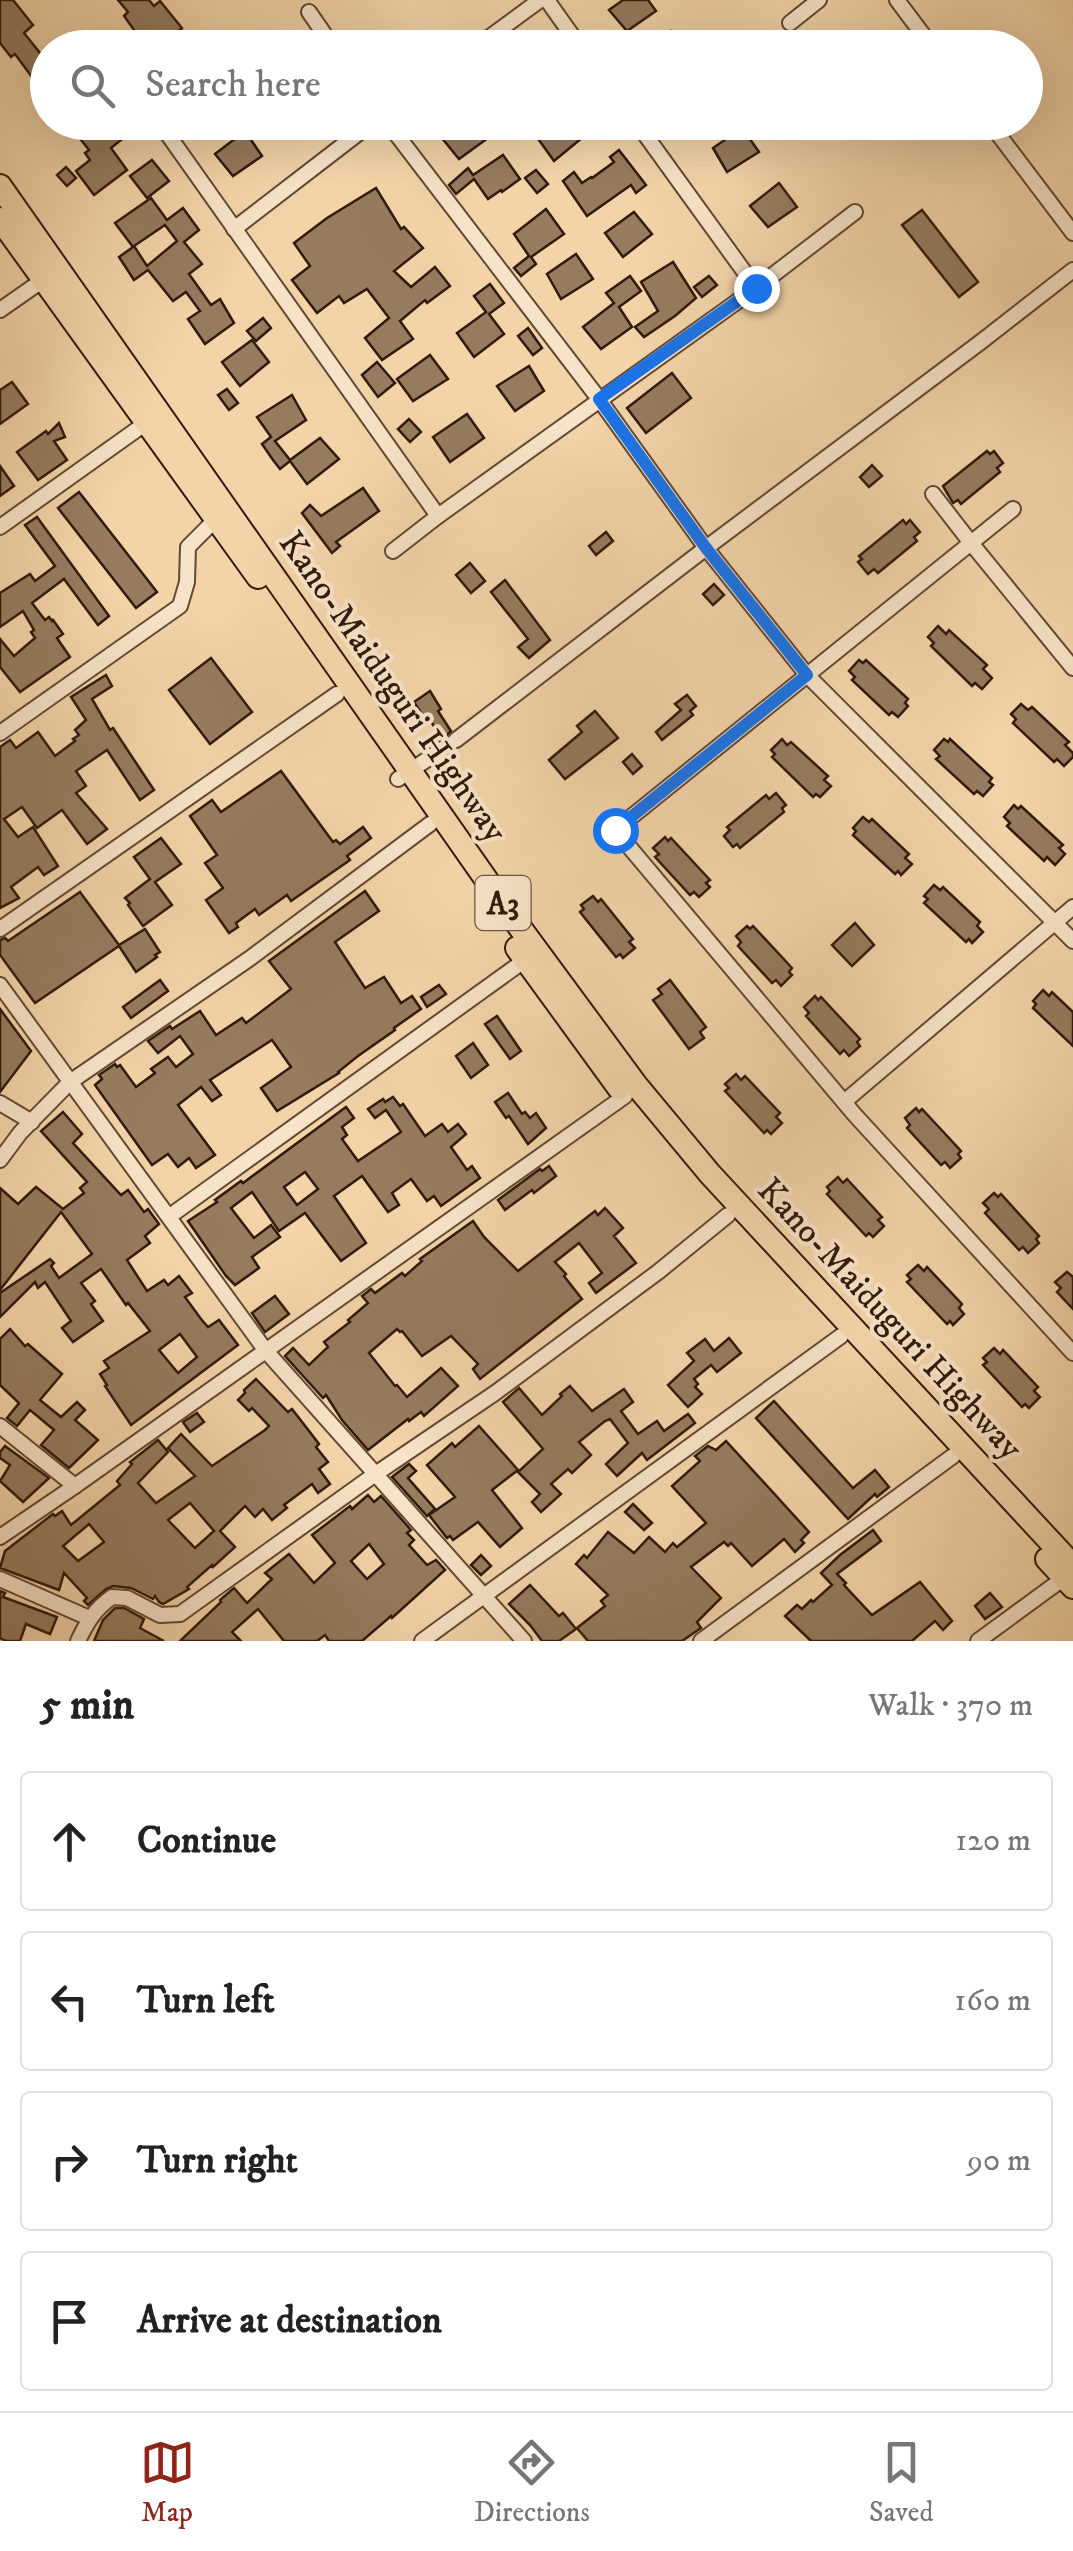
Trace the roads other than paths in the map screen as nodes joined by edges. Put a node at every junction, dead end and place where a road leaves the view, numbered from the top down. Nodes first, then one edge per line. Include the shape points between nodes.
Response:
1 (543, 0) edge
2 (819, 0) edge
3 (897, 0) edge
4 (309, 12) dead end
5 (790, 23) dead end
6 (322, 30) edge
7 (500, 30) edge
8 (567, 30) edge
9 (920, 30) edge
10 (172, 140) edge
11 (350, 140) edge
12 (401, 140) edge
13 (649, 140) edge
14 (1003, 140) edge
15 (0, 186) edge
16 (855, 212) dead end
17 (0, 219) edge
18 (234, 229) junction
19 (1073, 233) edge
20 (1073, 270) edge
21 (43, 280) junction
22 (756, 288) junction
23 (0, 310) edge
24 (599, 399) junction
25 (146, 423) junction
26 (933, 494) dead end
27 (1013, 510) dead end
28 (438, 516) junction
29 (215, 520) junction
30 (0, 527) edge
31 (971, 544) junction
32 (706, 548) junction
33 (394, 551) dead end
34 (1073, 668) edge
35 (807, 675) junction
36 (337, 694) junction
37 (0, 732) edge
38 (404, 775) junction
39 (430, 824) junction
40 (1073, 907) edge
41 (1054, 924) junction
42 (0, 929) edge
43 (1073, 941) edge
44 (525, 960) junction
45 (0, 984) edge
46 (70, 1082) junction
47 (625, 1096) junction
48 (844, 1102) junction
49 (0, 1103) edge
50 (32, 1122) junction
51 (0, 1160) edge
52 (728, 1215) junction
53 (170, 1216) junction
54 (840, 1336) junction
55 (266, 1351) junction
56 (1073, 1354) edge
57 (0, 1426) edge
58 (953, 1456) junction
59 (374, 1475) junction
60 (76, 1486) junction
61 (0, 1537) edge
62 (1070, 1577) edge
63 (0, 1579) edge
64 (484, 1598) junction
65 (89, 1618) junction
66 (78, 1641) edge
67 (422, 1641) edge
68 (524, 1641) edge
69 (701, 1641) edge
70 (978, 1641) edge

1 - 7 street
1 - 8 street
2 - 5 street
3 - 9 street
4 - 6 street
10 - 18 street
11 - 18 street
12 - 24 street
13 - 22 street
14 - 19 street
15 - 38 highway, Kano-Maiduguri Highway / A3
16 - 22 street
17 - 21 highway, Kano-Maiduguri Highway / A3
18 - 28 street
20 - 32 street
21 - 23 street
21 - 25 highway, Kano-Maiduguri Highway / A3
22 - 24 street
24 - 28 street
24 - 32 street
25 - 29 highway, Kano-Maiduguri Highway / A3
25 - 30 street
26 - 31 street
27 - 31 street
28 - 33 street
29 - 36 highway, Kano-Maiduguri Highway / A3
29 - 37 street via 188,547 180,606
31 - 34 street
31 - 35 street
32 - 35 street
32 - 38 street
35 - 41 street
35 - 48 street via 615,830
36 - 38 highway, Kano-Maiduguri Highway / A3
36 - 42 street
38 - 39 highway, Kano-Maiduguri Highway / A3
38 - 62 highway, Kano-Maiduguri Highway / A3 via 674,1132
39 - 44 highway, Kano-Maiduguri Highway / A3
39 - 46 street
40 - 41 street
41 - 43 street
41 - 48 street
44 - 47 highway, Kano-Maiduguri Highway / A3
44 - 53 street
45 - 46 street
46 - 50 street
46 - 53 street
47 - 52 highway, Kano-Maiduguri Highway / A3
47 - 55 street
48 - 56 street
49 - 50 street
50 - 51 street
52 - 54 highway, Kano-Maiduguri Highway / A3
52 - 59 street
53 - 55 street
54 - 58 highway, Kano-Maiduguri Highway / A3
54 - 64 street
55 - 59 street
55 - 60 street
57 - 60 street
58 - 62 highway, Kano-Maiduguri Highway / A3
58 - 69 street
59 - 64 street
59 - 65 street via 180,1614 160,1615 112,1597
60 - 61 street
62 - 70 street
63 - 65 street
64 - 67 street
64 - 68 street
65 - 66 street

